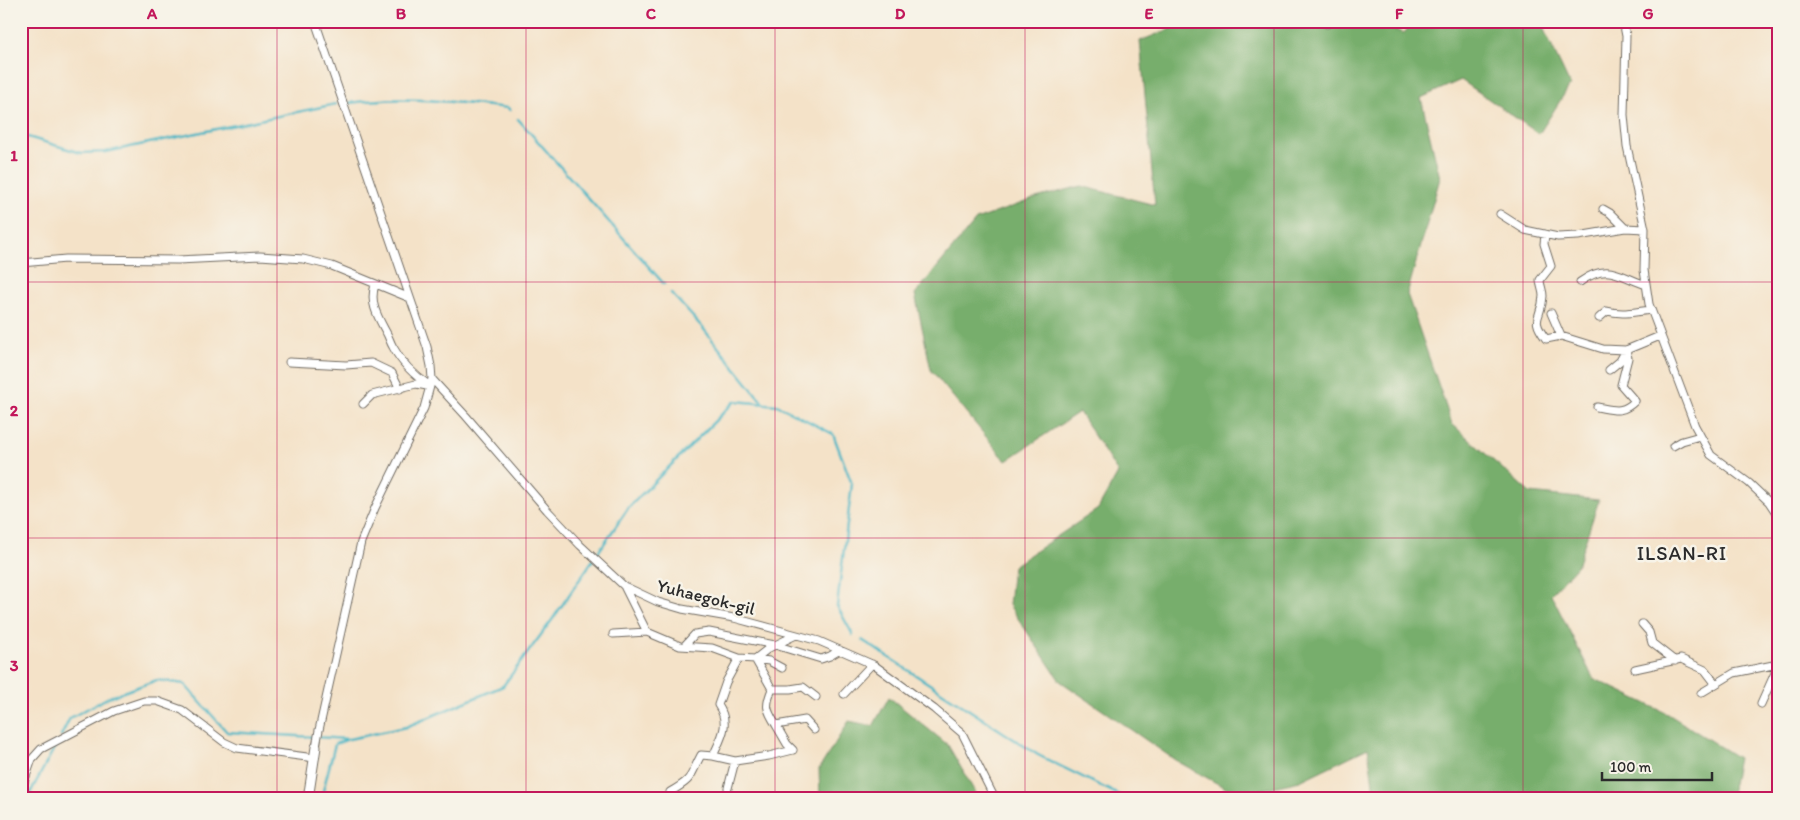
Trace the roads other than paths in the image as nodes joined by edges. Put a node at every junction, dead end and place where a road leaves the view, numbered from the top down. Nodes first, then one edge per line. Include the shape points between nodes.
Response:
1 (315, 21) edge
2 (1623, 21) edge
3 (1603, 209) dead end
4 (1500, 214) dead end
5 (1625, 228) junction
6 (1645, 229) junction
7 (1545, 234) junction
8 (21, 263) edge
9 (1580, 282) dead end
10 (375, 284) junction
11 (1646, 285) junction
12 (410, 298) junction
13 (1651, 310) junction
14 (1551, 313) dead end
15 (1599, 318) dead end
16 (1560, 336) junction
17 (1660, 336) junction
18 (1626, 350) junction
19 (289, 362) dead end
20 (1609, 370) dead end
21 (431, 383) junction
22 (400, 389) junction
23 (363, 404) dead end
24 (1598, 408) dead end
25 (1700, 436) junction
26 (1673, 446) dead end
27 (1779, 517) edge
28 (624, 586) junction
29 (1642, 624) dead end
30 (647, 632) junction
31 (613, 634) dead end
32 (796, 635) junction
33 (684, 646) junction
34 (775, 646) junction
35 (840, 650) junction
36 (739, 658) junction
37 (755, 659) junction
38 (1675, 661) junction
39 (872, 664) junction
40 (1778, 664) edge
41 (782, 668) dead end
42 (1635, 669) dead end
43 (1715, 683) junction
44 (772, 689) junction
45 (1701, 693) dead end
46 (844, 694) dead end
47 (816, 697) dead end
48 (1761, 704) dead end
49 (776, 725) junction
50 (814, 730) dead end
51 (316, 747) joint
52 (713, 756) junction
53 (315, 758) junction
54 (735, 760) junction
55 (728, 788) dead end
56 (21, 790) edge
57 (670, 792) dead end
58 (308, 799) edge
59 (996, 799) edge

1 - 12 street
2 - 6 street via 1626,36 1627,146
3 - 5 street
4 - 7 street via 1525,230
5 - 6 street
5 - 7 street via 1578,236
6 - 11 street
7 - 16 street via 1544,244 1551,266 1540,280 1543,294 1536,322 1546,339
8 - 10 street via 66,259 178,260 260,256 303,259 332,266
9 - 11 street via 1589,276 1611,271
10 - 12 street
10 - 21 street, Yuhaegok-gil via 375,312 392,345 418,378
11 - 13 street
12 - 21 street via 427,347
13 - 15 street via 1607,312
13 - 17 street
14 - 16 street
16 - 18 street via 1604,349
17 - 18 street
17 - 25 street
18 - 20 street via 1620,361
18 - 24 street via 1628,358 1621,385 1634,401 1627,409
19 - 22 street via 371,363 392,373
21 - 22 street
21 - 28 street, Yuhaegok-gil via 460,409 580,545
21 - 51 street via 424,408 361,542
22 - 23 street via 372,396
25 - 26 street
25 - 27 street via 1711,455 1749,483
28 - 30 street
28 - 32 street, Yuhaegok-gil via 682,609 734,618
29 - 38 street via 1652,643
30 - 31 street
30 - 33 street
32 - 34 street
32 - 35 street, Yuhaegok-gil
33 - 34 street via 695,634 709,632
33 - 36 street via 712,648
34 - 35 street via 821,659
34 - 37 street
35 - 39 street, Yuhaegok-gil
36 - 37 street
36 - 52 street via 718,705 724,714 725,730
37 - 41 street via 769,661
37 - 44 street
38 - 42 street
38 - 43 street via 1681,659 1704,670
39 - 46 street
39 - 59 street, Yuhaegok-gil via 962,732
40 - 43 street via 1743,670
40 - 48 street
43 - 45 street
44 - 47 street via 803,687
44 - 49 street via 767,711
49 - 50 street via 804,720
49 - 54 street via 793,750
51 - 53 street
52 - 54 street
52 - 57 street via 701,755 687,783
53 - 56 street via 237,748 170,704 144,702 124,707 41,749 32,760
53 - 58 street
54 - 55 street

